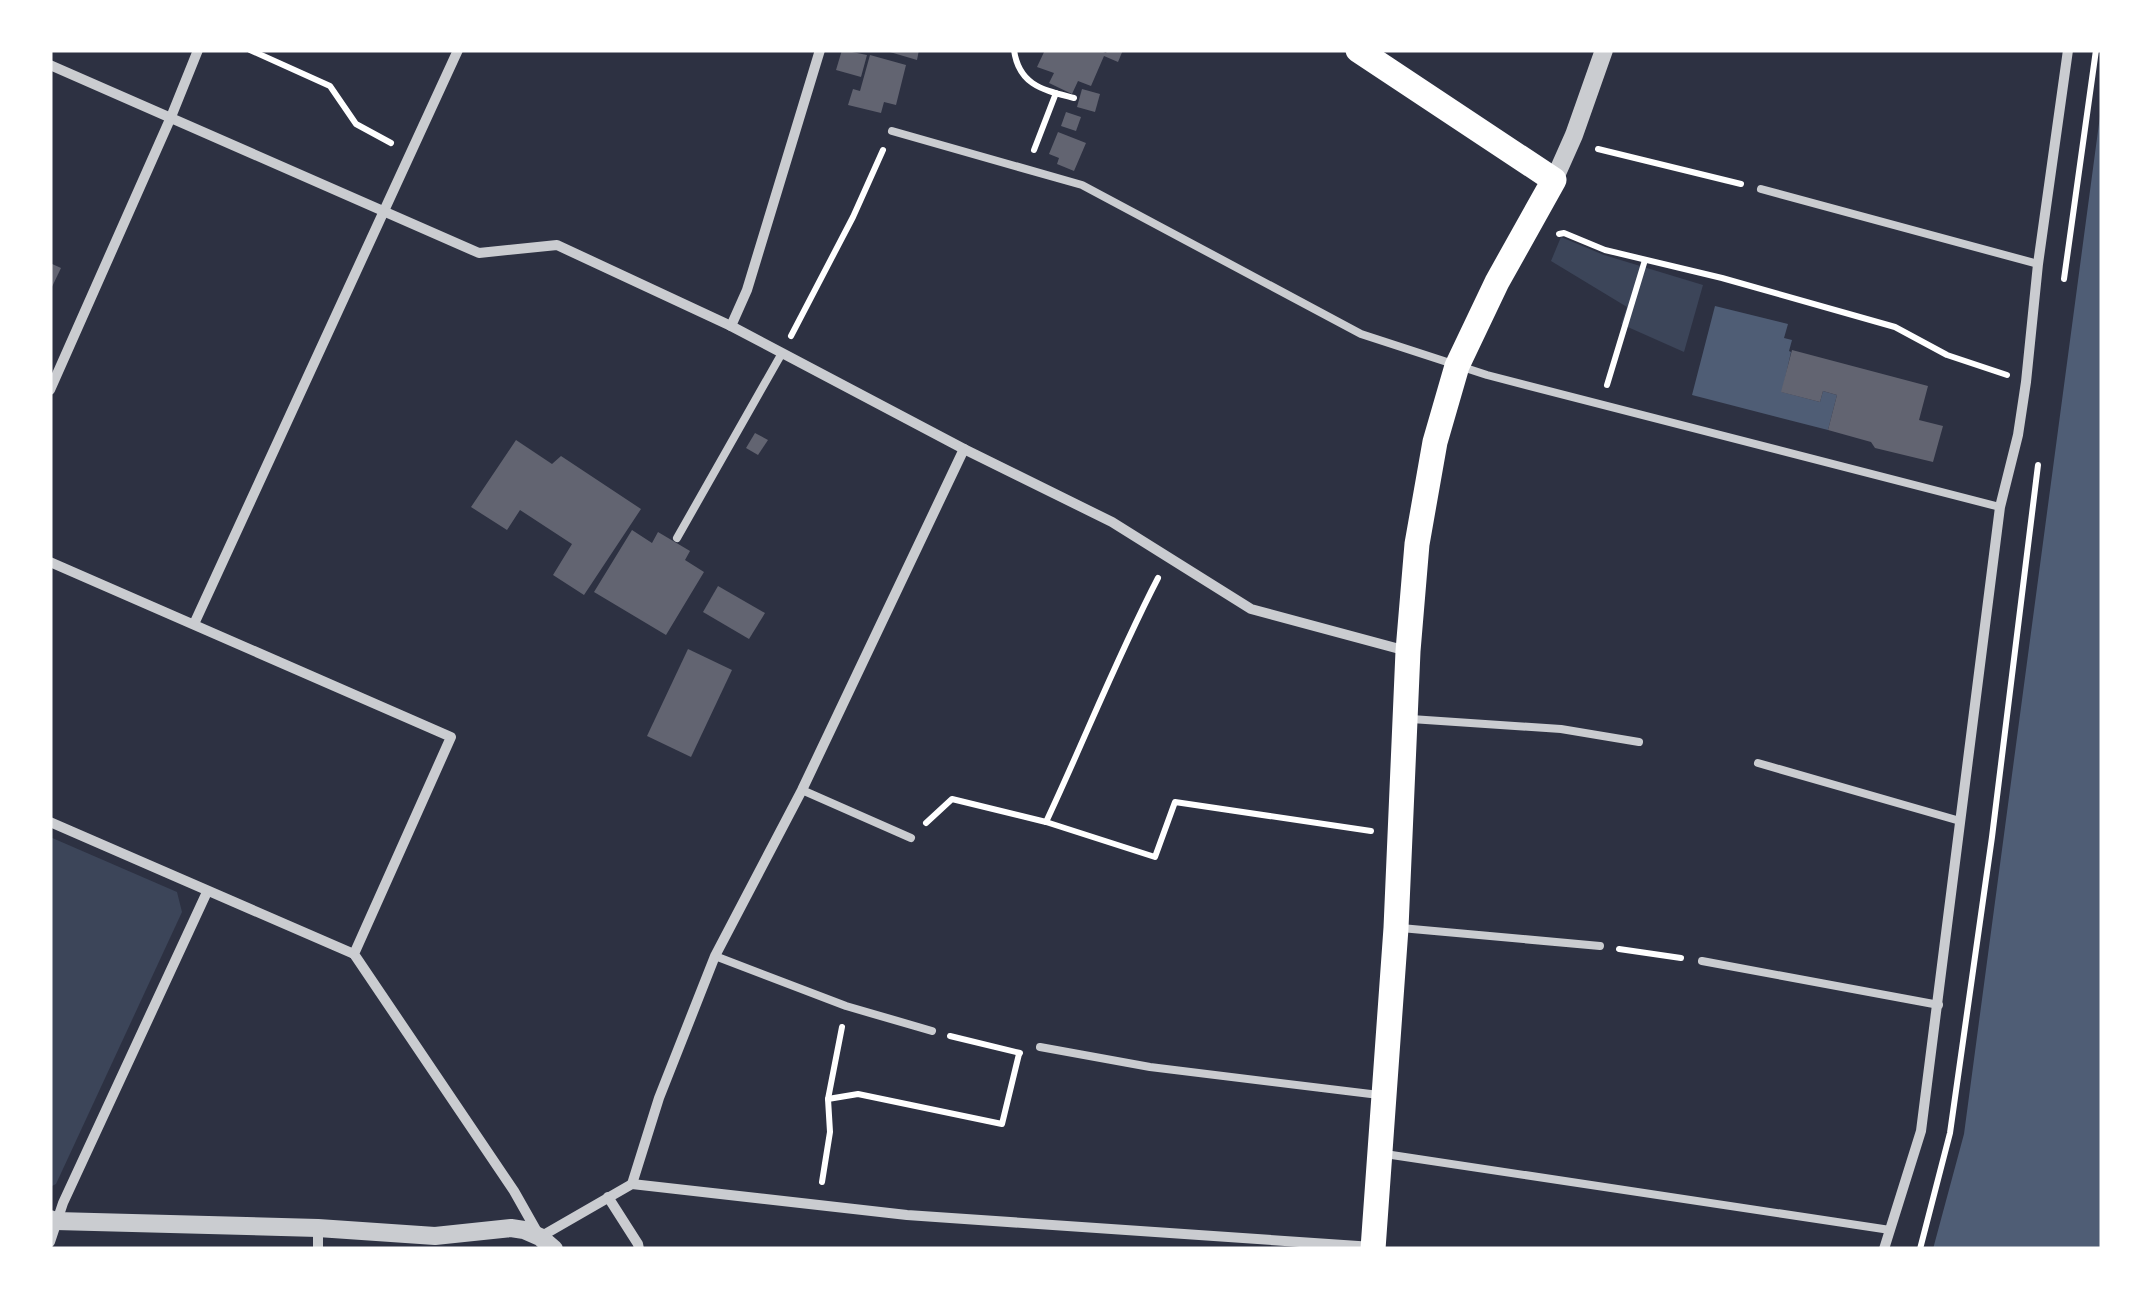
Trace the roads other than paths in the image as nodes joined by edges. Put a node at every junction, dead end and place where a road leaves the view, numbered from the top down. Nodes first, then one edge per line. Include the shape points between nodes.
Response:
1 (198, 50) edge
2 (458, 50) edge
3 (820, 50) edge
4 (1358, 50) edge
5 (1604, 50) edge
6 (2068, 50) edge
7 (50, 65) edge
8 (172, 116) junction
9 (892, 131) road end
10 (1554, 180) junction
11 (1761, 189) road end
12 (384, 211) junction
13 (2038, 264) junction
14 (731, 326) junction
15 (782, 353) junction
16 (1457, 366) junction
17 (50, 390) edge
18 (964, 449) junction
19 (2000, 507) junction
20 (677, 538) dead end
21 (52, 566) edge
22 (194, 624) junction
23 (1408, 651) junction
24 (1406, 719) junction
25 (1639, 742) dead end
26 (1758, 763) dead end
27 (802, 790) junction
28 (1960, 821) junction
29 (50, 822) edge
30 (911, 838) road end
31 (207, 892) junction
32 (1396, 928) junction
33 (1600, 946) road end
34 (354, 954) junction
35 (715, 956) junction
36 (1702, 961) road end
37 (1939, 1005) junction
38 (932, 1030) road end
39 (1040, 1047) road end
40 (1383, 1096) junction
41 (1380, 1154) junction
42 (632, 1184) junction
43 (608, 1197) junction
44 (53, 1220) edge
45 (318, 1228) junction
46 (1890, 1230) junction
47 (50, 1242) edge
48 (547, 1243) edge
49 (1373, 1248) edge
50 (318, 1249) edge
51 (638, 1249) edge
52 (1884, 1249) edge

1 - 8 street
2 - 12 street
3 - 14 street
4 - 10 main road
5 - 10 street
6 - 13 street
7 - 8 street
8 - 12 street
8 - 17 street
9 - 16 lane via 1082,185 1361,334
10 - 16 main road
11 - 13 lane
12 - 14 street via 479,252 557,245
12 - 22 street
13 - 19 street via 2018,435
14 - 15 street
15 - 18 street
15 - 20 lane
16 - 19 lane
16 - 23 main road via 1417,544
18 - 23 street via 1112,522 1251,610
18 - 27 street
19 - 28 street
21 - 22 street
22 - 34 street via 451,737
23 - 24 main road
24 - 25 lane via 1561,729
24 - 32 main road
26 - 28 lane
27 - 30 lane
27 - 35 street
28 - 37 street
29 - 31 street
31 - 34 street
31 - 44 street
32 - 33 lane
32 - 40 main road
34 - 48 street
35 - 38 lane via 846,1006
35 - 42 street
36 - 37 lane
37 - 46 street via 1921,1132
39 - 40 lane
40 - 41 main road
41 - 46 lane
41 - 49 main road
42 - 43 street
42 - 49 street via 926,1216
43 - 48 street
43 - 51 street
44 - 45 street
44 - 47 street
45 - 48 street via 435,1236 511,1228
45 - 50 street
46 - 52 street

